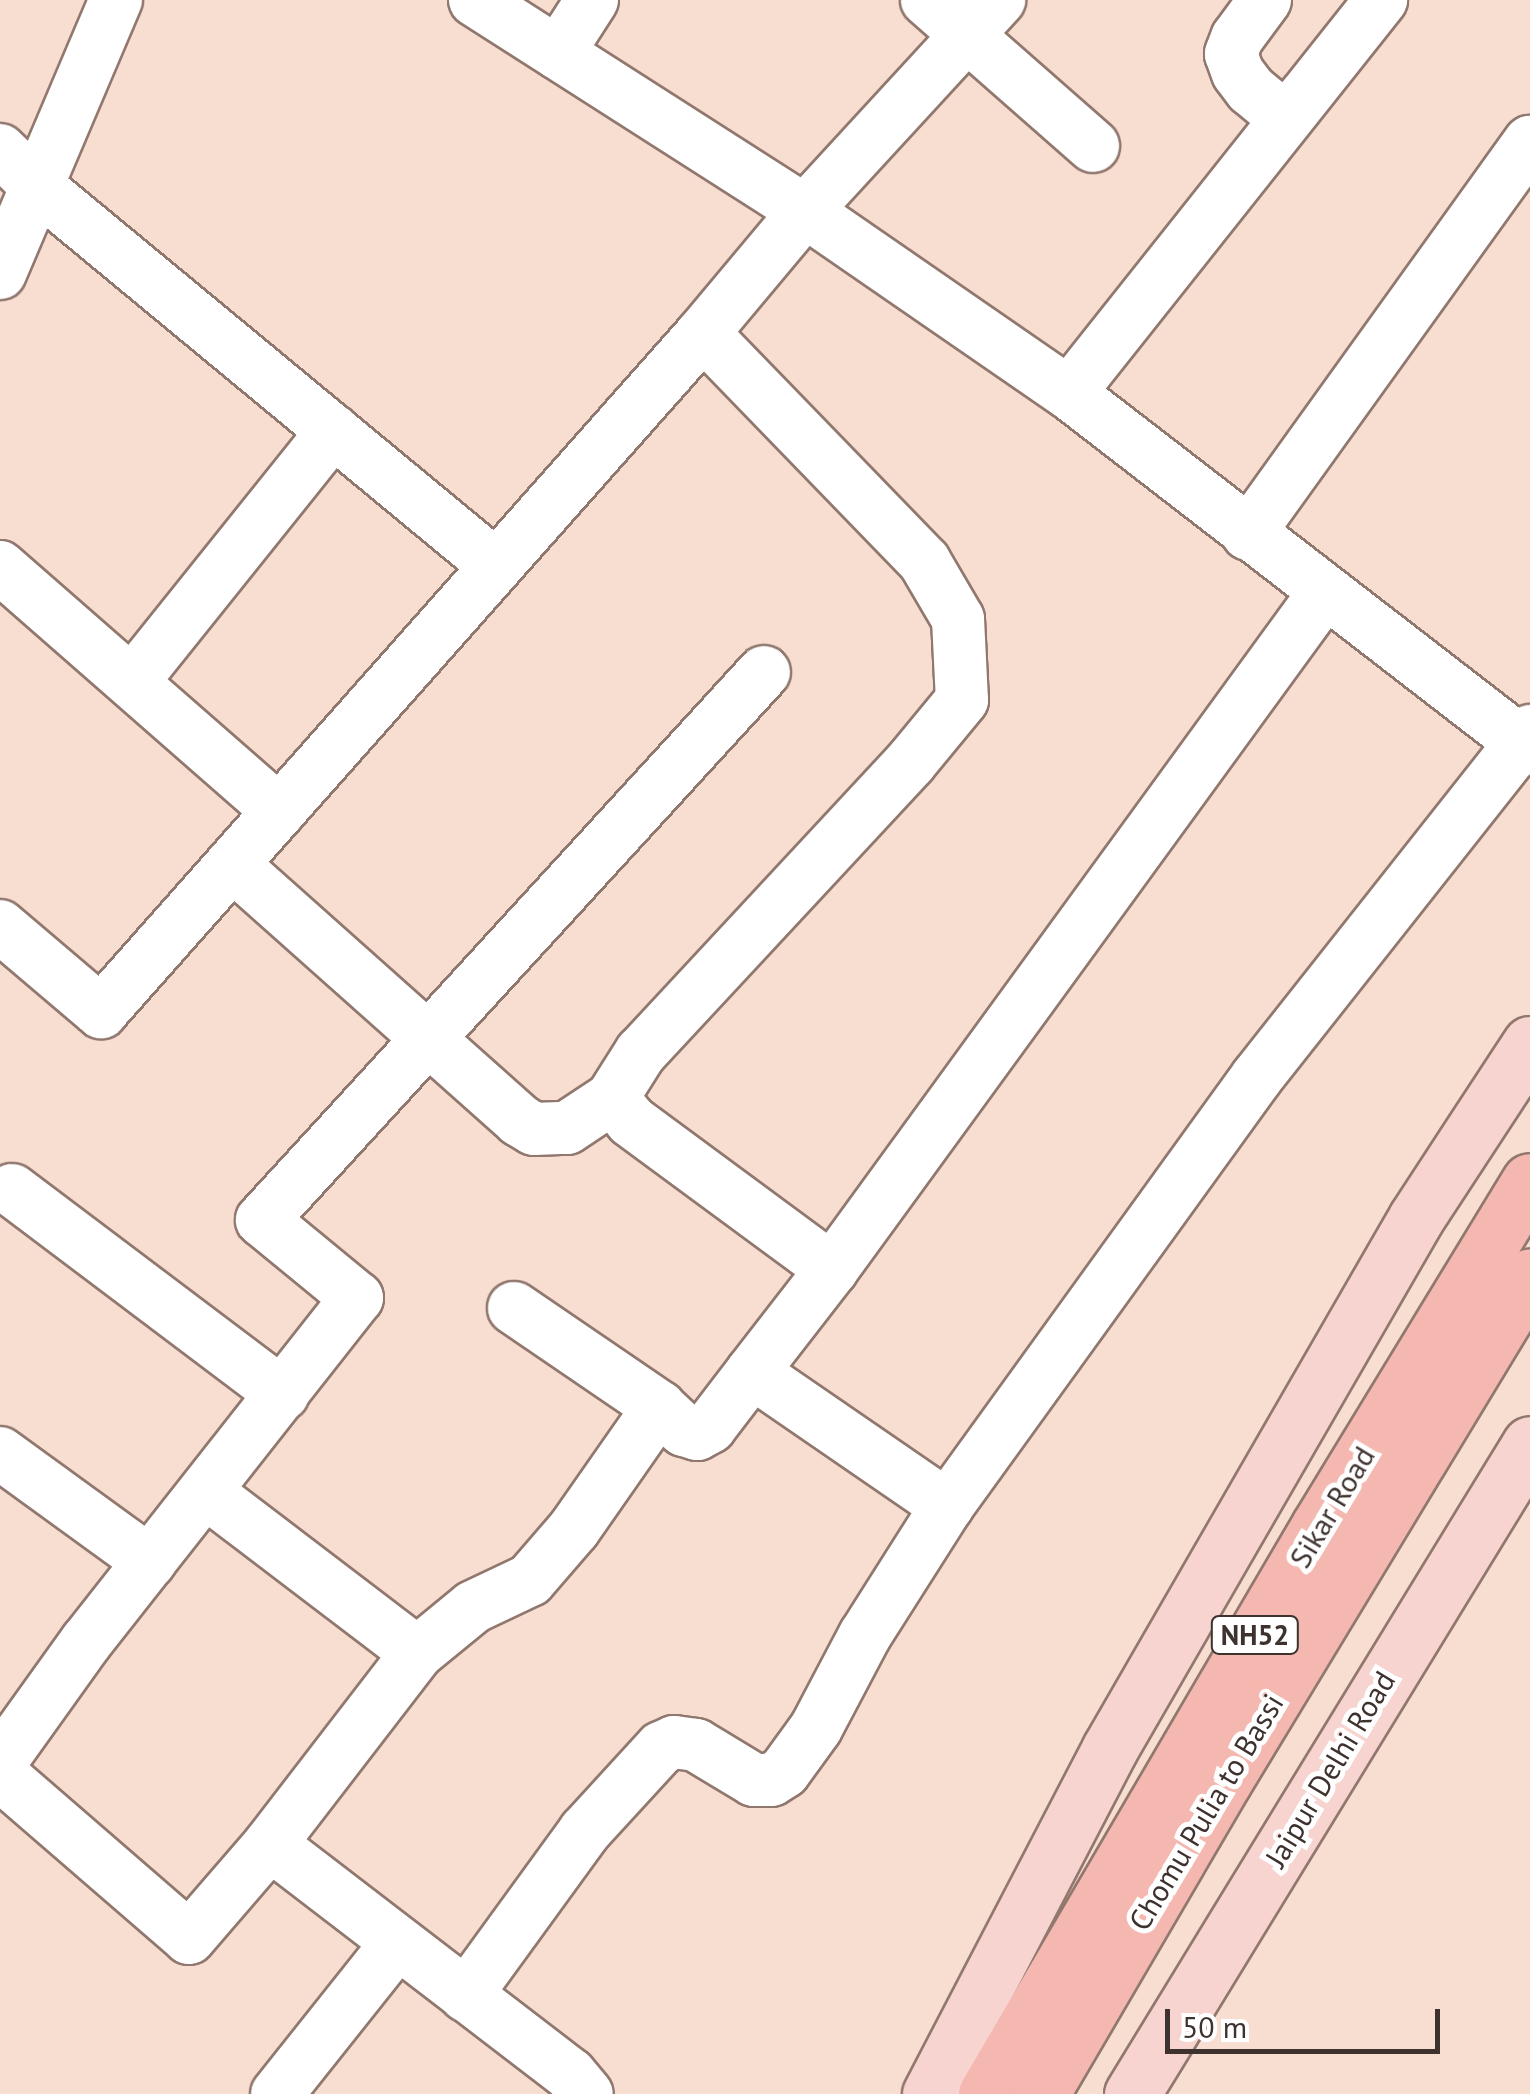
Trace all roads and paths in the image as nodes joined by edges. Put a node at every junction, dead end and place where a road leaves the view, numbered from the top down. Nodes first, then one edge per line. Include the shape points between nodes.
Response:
1 (116, 0) edge
2 (475, 0) edge
3 (592, 0) edge
4 (927, 0) edge
5 (1265, 0) edge
6 (1381, 0) edge
7 (983, 18) edge
8 (558, 53) junction
9 (1286, 119) junction
10 (1530, 142) edge
11 (1093, 146) dead end
12 (0, 150) edge
13 (38, 187) junction
14 (805, 211) junction
15 (0, 273) edge
16 (703, 333) junction
17 (1068, 393) junction
18 (333, 431) junction
19 (1248, 534) junction
20 (496, 566) junction
21 (0, 567) edge
22 (1325, 592) junction
23 (764, 672) dead end
24 (132, 682) junction
25 (1527, 741) edge
26 (280, 811) junction
27 (232, 864) junction
28 (0, 926) edge
29 (426, 1036) junction
30 (1530, 1044) edge
31 (612, 1098) junction
32 (1530, 1181) edge
33 (12, 1190) dead end
34 (832, 1270) junction
35 (1530, 1276) edge
36 (514, 1308) dead end
37 (752, 1372) junction
38 (283, 1394) junction
39 (659, 1408) junction
40 (1530, 1444) edge
41 (0, 1453) edge
42 (206, 1492) junction
43 (948, 1506) junction
44 (150, 1562) junction
45 (417, 1653) junction
46 (0, 1762) edge
47 (0, 1774) edge
48 (270, 1844) junction
49 (397, 1943) junction
50 (466, 1995) junction
51 (278, 2094) edge
52 (587, 2094) edge
53 (930, 2094) edge
54 (986, 2094) edge
55 (1041, 2094) edge
56 (1132, 2094) edge

1 - 13 street
2 - 8 street
3 - 8 street
4 - 7 street
5 - 9 street via 1231,54 1251,90
6 - 9 street
7 - 11 street
7 - 14 street
8 - 14 street
9 - 17 street
10 - 19 street
12 - 13 street
13 - 15 street
13 - 18 street
14 - 16 street
14 - 17 street
16 - 20 street
16 - 31 street via 924,561 958,619 962,700 641,1052
17 - 19 street
18 - 20 street
18 - 24 street
19 - 22 street
20 - 26 street
21 - 24 street
22 - 25 street
22 - 34 street
23 - 29 street
24 - 26 street
25 - 43 street via 1257,1077
26 - 27 street
27 - 28 street via 101,1012
27 - 29 street
29 - 31 street via 534,1129 567,1128
29 - 38 street via 262,1220 357,1298
30 - 53 main road via 1416,1218 1109,1750
31 - 34 street via 631,1122
32 - 54 highway, Sikar Road / NH52
33 - 38 street
34 - 37 street
35 - 55 highway, Chomu Pulia to Bassi / NH52
36 - 39 street
37 - 39 street via 710,1427 697,1434
37 - 43 street
38 - 42 street
39 - 45 street via 530,1580 473,1607
40 - 56 main road, Jaipur Delhi Road
41 - 44 street
42 - 44 street
42 - 45 street
43 - 50 street via 784,1772 754,1780 696,1745 661,1748 585,1831
44 - 46 street
45 - 48 street
47 - 48 street via 189,1938
48 - 49 street
49 - 50 street
49 - 51 street
50 - 52 street

